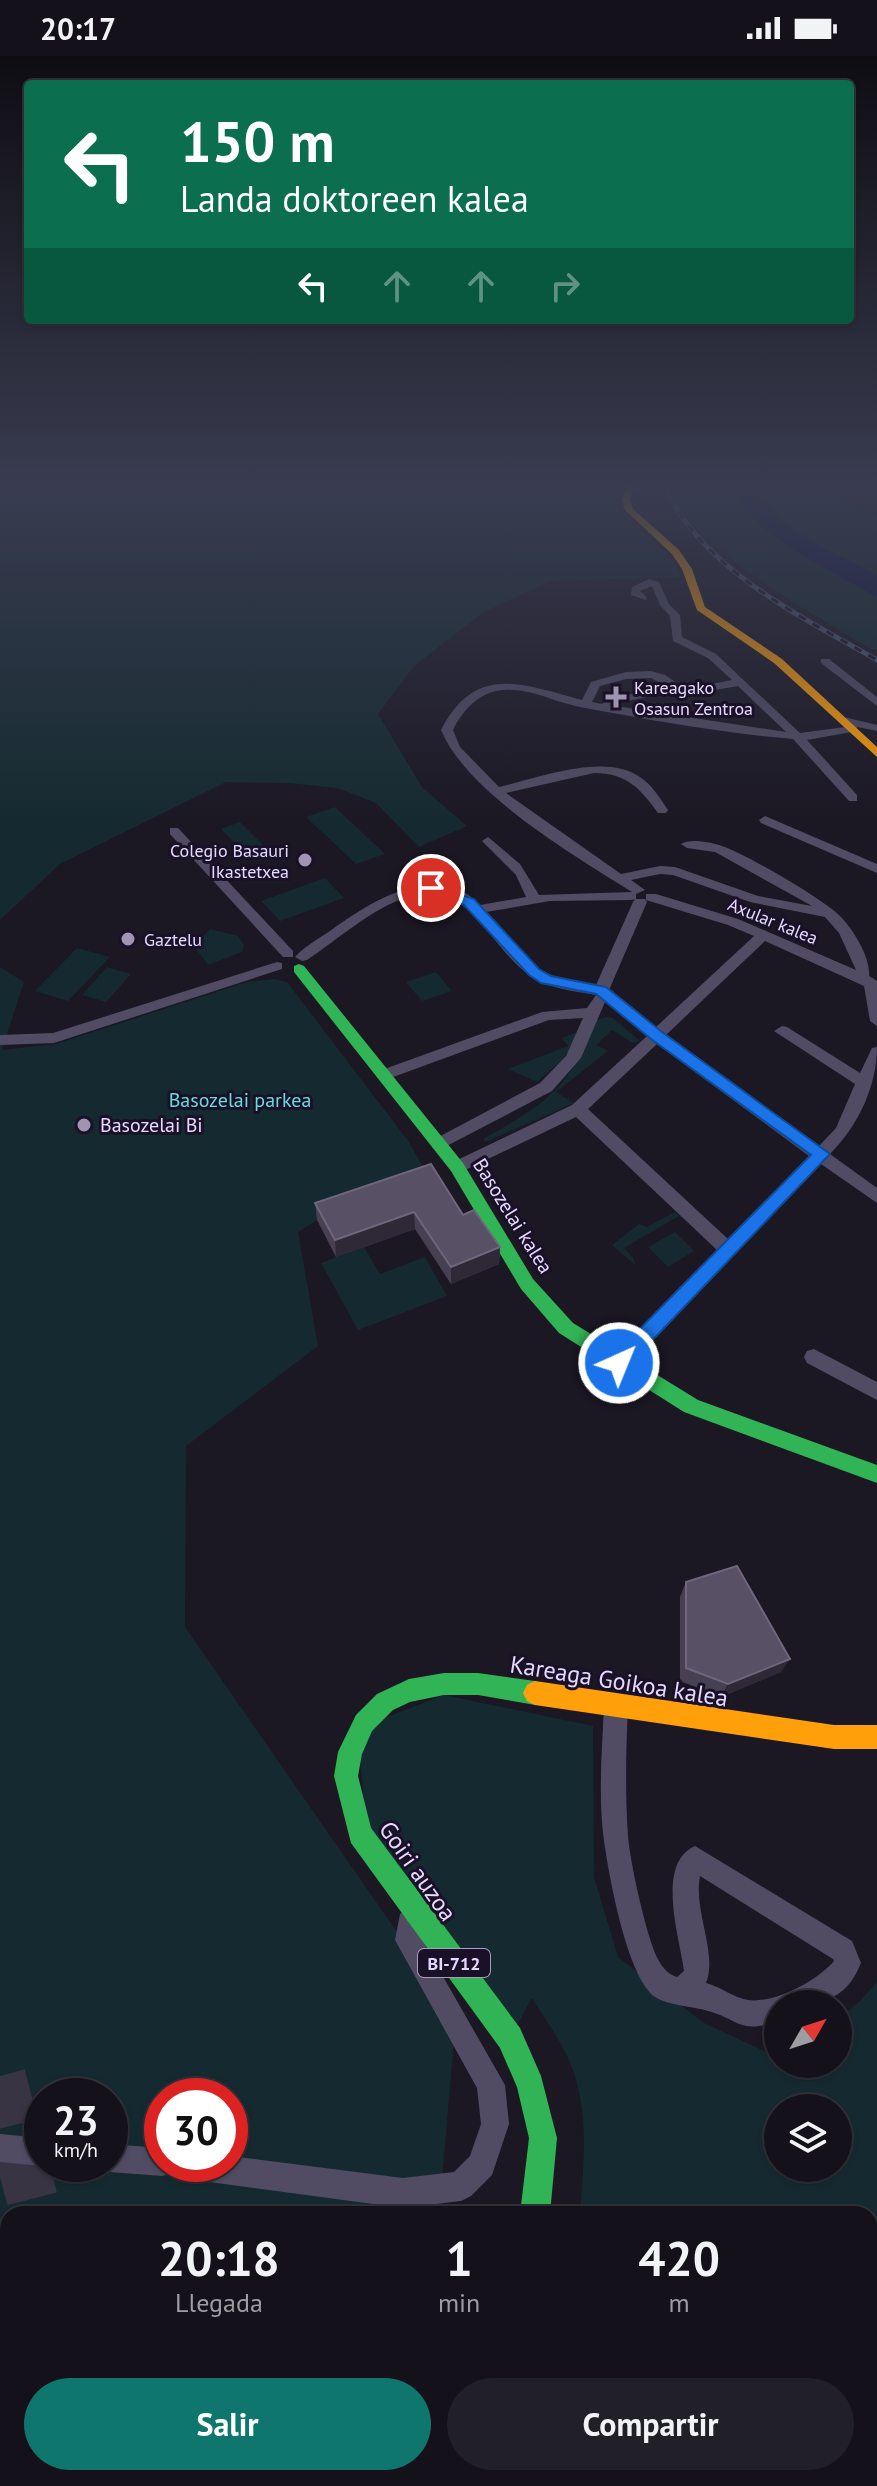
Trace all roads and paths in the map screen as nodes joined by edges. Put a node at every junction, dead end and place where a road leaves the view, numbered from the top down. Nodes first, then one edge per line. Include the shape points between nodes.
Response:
1 (662, 597) edge
2 (697, 597) edge
3 (825, 661) dead end
4 (740, 682) junction
5 (670, 690) dead end
6 (877, 703) edge
7 (586, 706) junction
8 (602, 707) junction
9 (848, 724) junction
10 (877, 728) edge
11 (794, 736) junction
12 (877, 753) edge
13 (497, 791) junction
14 (853, 798) dead end
15 (662, 810) dead end
16 (765, 820) dead end
17 (174, 831) dead end
18 (488, 841) dead end
19 (687, 844) dead end
20 (877, 869) edge
21 (620, 878) junction
22 (640, 896) junction
23 (533, 899) junction
24 (477, 910) junction
25 (830, 914) junction
26 (764, 935) junction
27 (291, 962) junction
28 (870, 983) edge
29 (604, 993) junction
30 (593, 1012) junction
31 (877, 1021) edge
32 (782, 1031) dead end
33 (657, 1036) junction
34 (0, 1040) edge
35 (877, 1052) edge
36 (385, 1075) junction
37 (865, 1083) junction
38 (578, 1109) junction
39 (439, 1144) junction
40 (822, 1154) junction
41 (457, 1167) junction
42 (877, 1197) edge
43 (728, 1249) junction
44 (814, 1357) dead end
45 (619, 1363) junction
46 (877, 1392) edge
47 (877, 1474) edge
48 (616, 1706) junction
49 (364, 1723) joint
50 (877, 1737) edge
51 (419, 1915) junction
52 (819, 1990) edge
53 (681, 1991) junction
54 (764, 2012) edge
55 (0, 2148) edge
56 (24, 2150) edge
57 (248, 2173) edge
58 (536, 2206) edge

1 - 4 street via 675,615 677,639 703,650
2 - 9 main road via 701,608 778,661
3 - 6 street
4 - 7 street via 685,692 648,674 595,684
4 - 11 street
5 - 8 street
7 - 8 street
7 - 13 street via 513,686 498,686 467,701 454,716 448,737
8 - 11 street
9 - 10 street
9 - 11 street
9 - 12 main road
11 - 14 street
13 - 15 street via 608,769 643,783
13 - 21 street via 552,835
16 - 20 street
17 - 27 street
18 - 23 street via 515,865
19 - 25 street via 719,849 747,862
21 - 22 street
21 - 25 street via 675,871 755,899
22 - 23 street, Axular kalea
22 - 26 street, Axular kalea
22 - 29 street
23 - 24 street, Axular kalea
24 - 27 street via 455,895 431,888 407,891
24 - 29 street via 546,980
25 - 28 street via 846,932
26 - 28 street, Axular kalea
26 - 33 street
27 - 34 street via 54,1038
27 - 36 main road, Basozelai kalea
28 - 31 street
29 - 30 street
29 - 33 street
30 - 36 street via 547,1015
30 - 39 street via 573,1058 546,1087
32 - 37 street
33 - 38 street
33 - 40 street
35 - 37 street
36 - 39 main road, Basozelai kalea
37 - 40 street via 843,1131
38 - 41 street
38 - 43 street
39 - 41 main road, Basozelai kalea
40 - 42 street
40 - 43 street
41 - 45 main road, Basozelai kalea via 527,1284 566,1328
43 - 45 street
44 - 46 street
45 - 47 main road, Basozelai kalea via 691,1406
48 - 49 main road, Kareaga Goikoa kalea / BI-712 via 478,1684 444,1684 385,1702
48 - 50 main road, Kareaga Goikoa kalea / BI-712 via 834,1737
48 - 53 street via 616,1840 626,1894 650,1972 664,1987
49 - 51 main road, Goiri auzoa / BI-712 via 346,1776 360,1834
51 - 57 street via 409,1923 408,1940 491,2085 495,2124 482,2165 461,2186 403,2193
51 - 58 main road, Goiri auzoa / BI-712 via 510,2038 531,2086 543,2138
52 - 53 street via 845,1970 843,1950 695,1859 688,1867 686,1905 697,1972
53 - 54 street via 716,1999 742,2013
55 - 56 street

